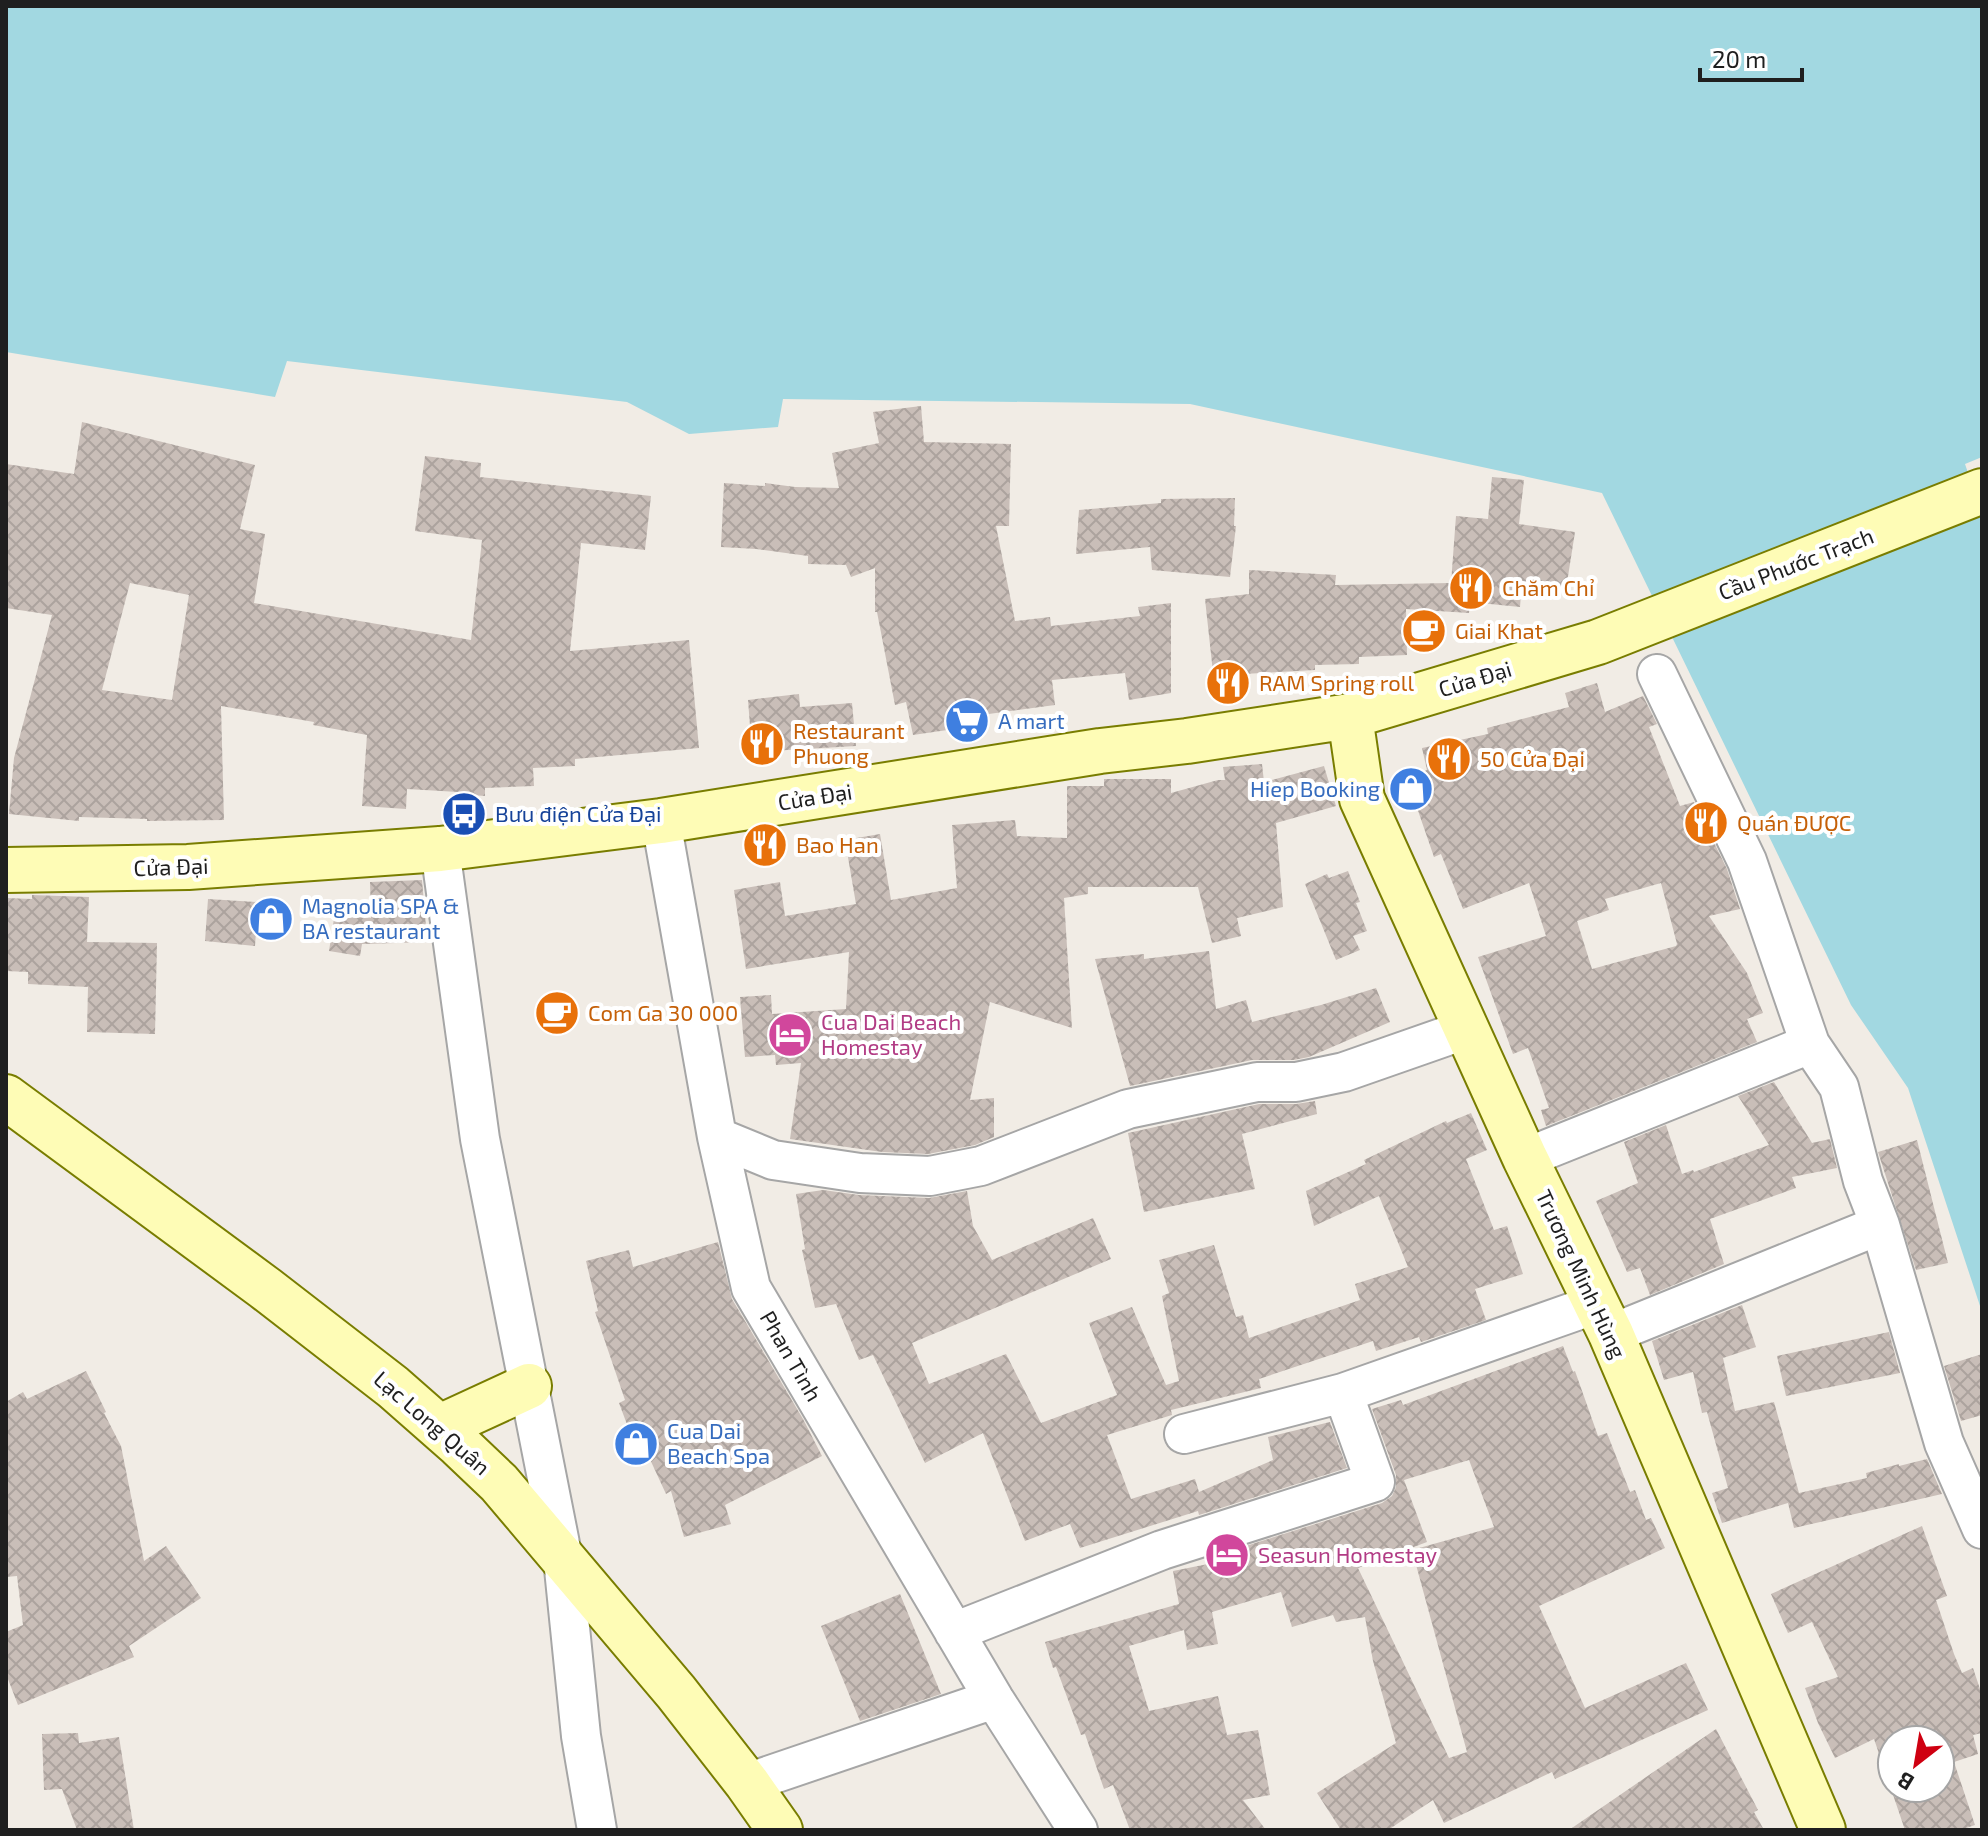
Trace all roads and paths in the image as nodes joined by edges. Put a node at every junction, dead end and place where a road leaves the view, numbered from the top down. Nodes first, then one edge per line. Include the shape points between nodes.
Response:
1 (1982, 491) edge
2 (1610, 637) joint
3 (1657, 674) dead end
4 (1350, 716) junction
5 (661, 821) junction
6 (440, 849) junction
7 (6, 870) edge
8 (1467, 1029) junction
9 (1810, 1044) junction
10 (6, 1097) edge
11 (717, 1137) junction
12 (1525, 1158) junction
13 (1880, 1225) junction
14 (1603, 1319) junction
15 (529, 1386) junction
16 (1343, 1393) junction
17 (440, 1427) junction
18 (1184, 1434) dead end
19 (1982, 1529) edge
20 (563, 1559) junction
21 (954, 1632) junction
22 (994, 1699) junction
23 (747, 1783) junction
24 (597, 1830) edge
25 (780, 1830) edge
26 (1078, 1830) edge
27 (1823, 1830) edge

1 - 2 street, Cầu Phước Trạch
2 - 4 street, Cửa Đại
3 - 9 street via 1747,861
4 - 5 street, Cửa Đại
4 - 8 street, Trương Minh Hùng via 1362,799
5 - 6 street, Cửa Đại
5 - 11 street, Phan Tình
6 - 7 street, Cửa Đại via 188,867
6 - 15 street via 480,1139
8 - 11 street via 1344,1072 1296,1082 1257,1082 1128,1109 981,1166 930,1176 860,1173 773,1160
8 - 12 street, Trương Minh Hùng
9 - 12 street
9 - 13 street via 1839,1087
10 - 17 street, Lạc Long Quân via 265,1288
11 - 21 street, Phan Tình via 751,1288
12 - 14 street, Trương Minh Hùng
13 - 14 street
13 - 19 street via 1944,1443
14 - 16 street
14 - 27 street, Trương Minh Hùng
15 - 17 street
15 - 20 street
16 - 18 street
16 - 21 street via 1375,1482 1162,1550
17 - 20 street, Lạc Long Quân via 499,1483
20 - 23 street, Lạc Long Quân
20 - 24 street via 581,1736
21 - 22 street, Phan Tình
22 - 23 street
22 - 26 street, Phan Tình
23 - 25 street, Lạc Long Quân

